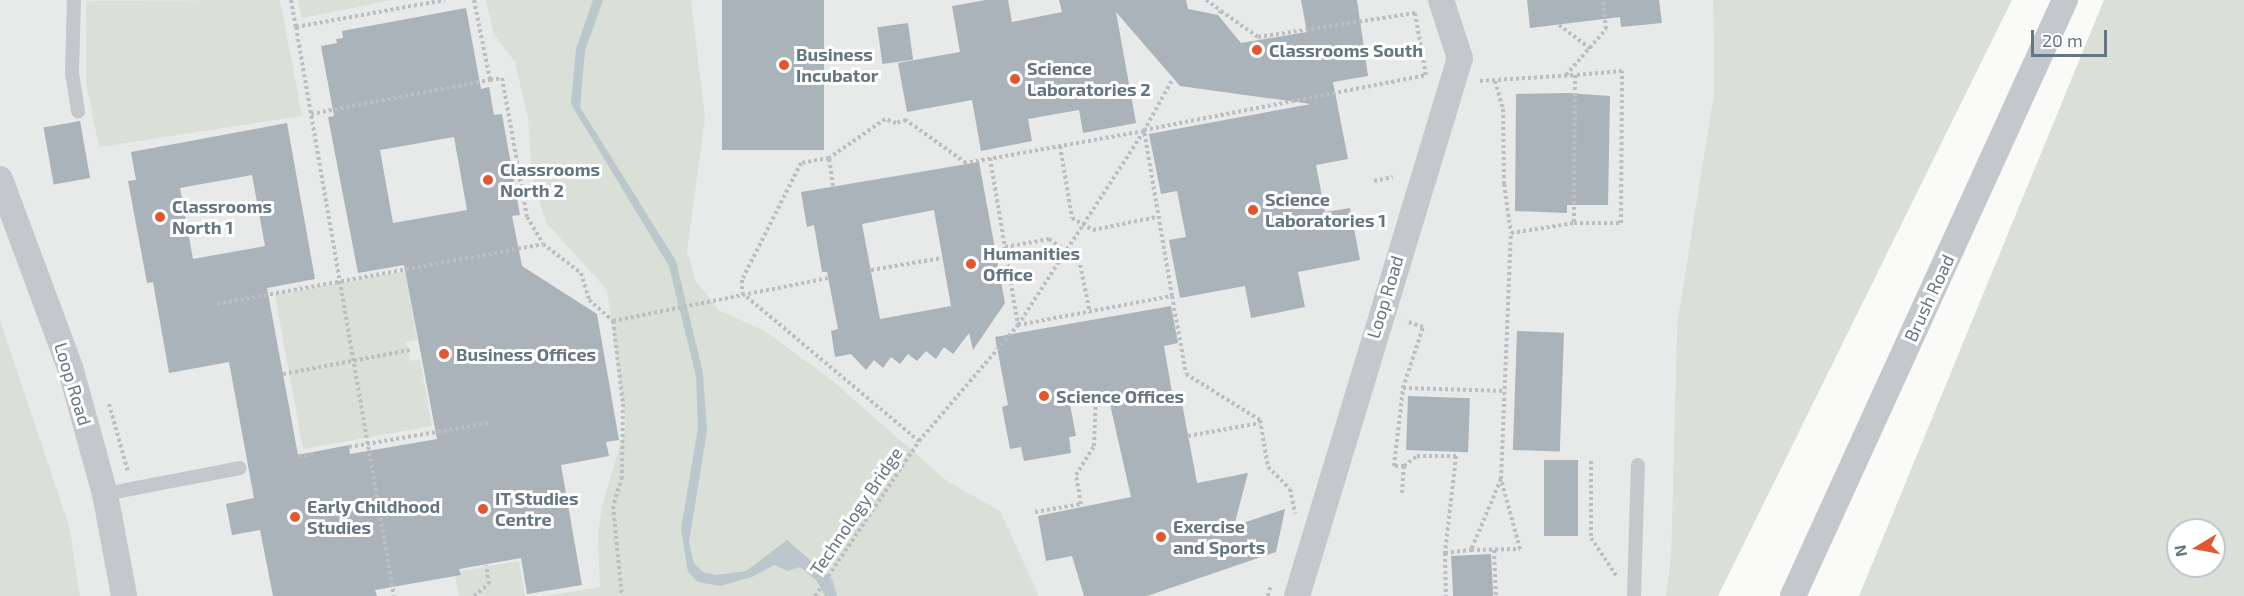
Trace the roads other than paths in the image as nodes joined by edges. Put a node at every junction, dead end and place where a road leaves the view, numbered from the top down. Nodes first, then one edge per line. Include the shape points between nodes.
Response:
1 (74, 0) edge
2 (1441, 0) edge
3 (2065, 0) edge
4 (78, 112) dead end
5 (0, 179) edge
6 (1638, 465) dead end
7 (240, 468) dead end
8 (105, 494) junction
9 (124, 596) edge
10 (1297, 596) edge
11 (1634, 596) edge
12 (1793, 596) edge

1 - 4 lane via 72,73
2 - 10 street, Loop Road via 1460,58
3 - 12 street, Brush Road
5 - 8 street, Loop Road via 70,367
6 - 11 lane
7 - 8 lane
8 - 9 street, Loop Road

